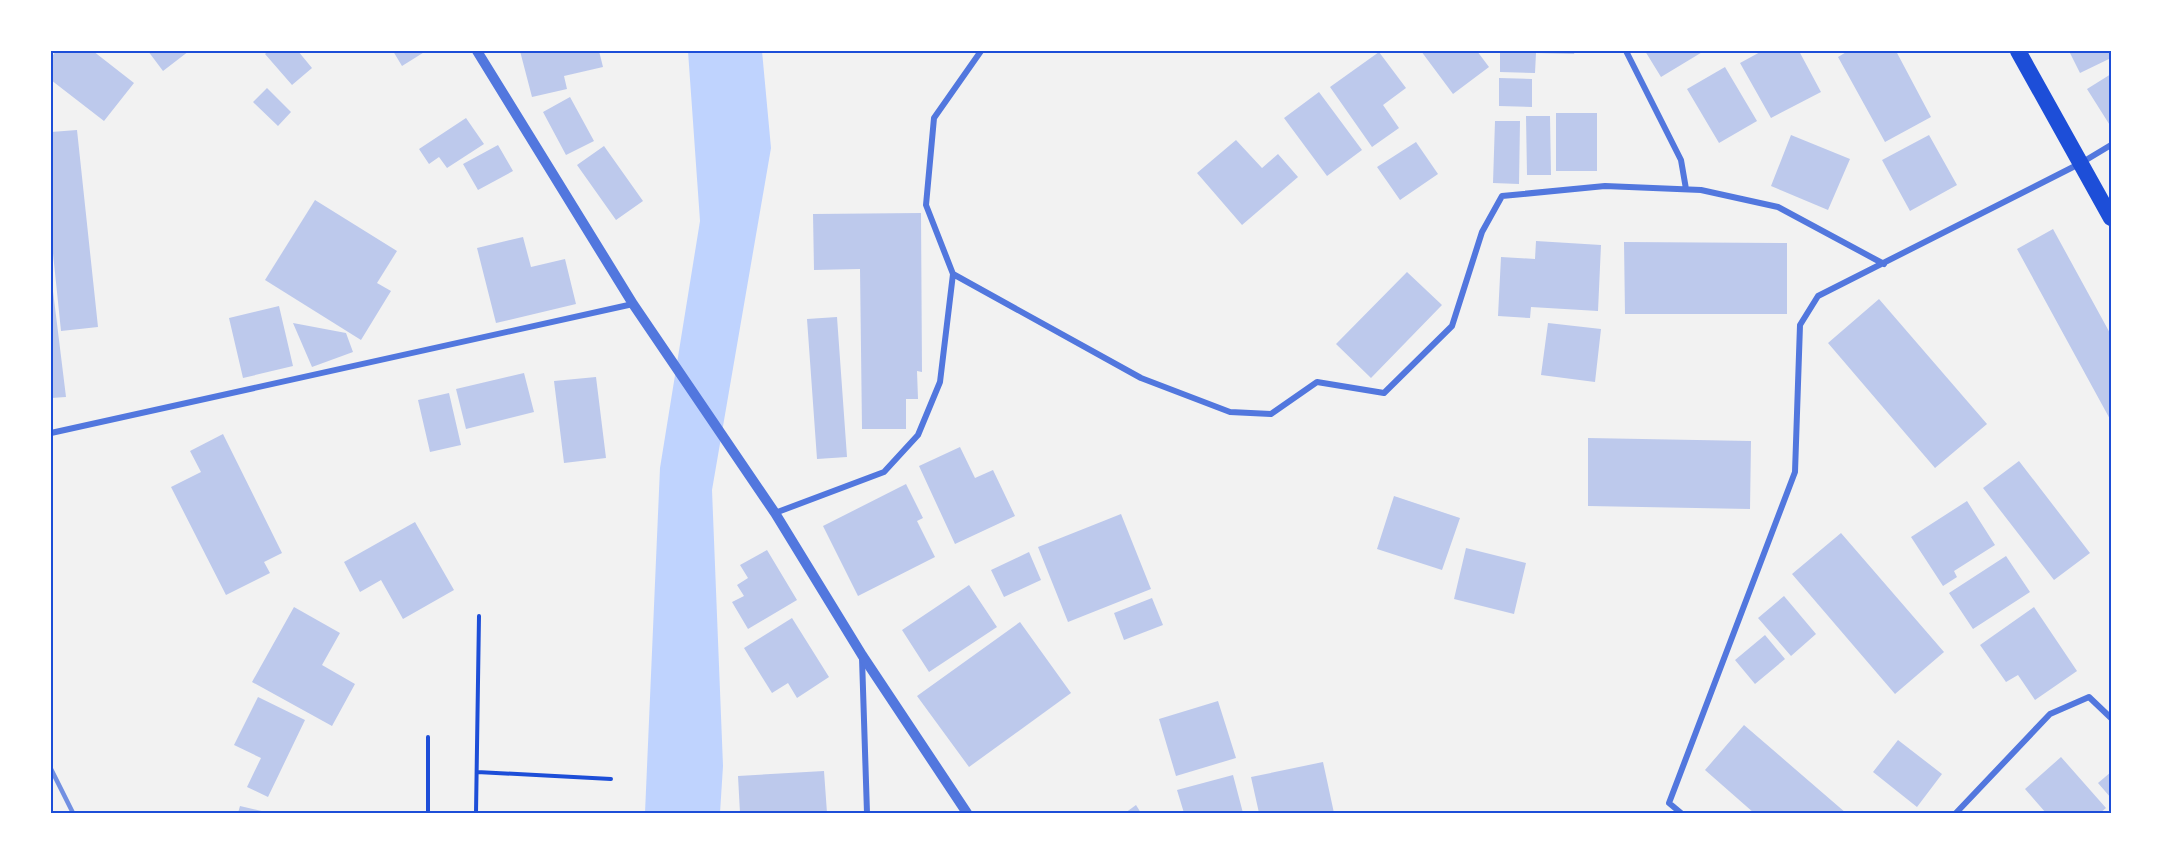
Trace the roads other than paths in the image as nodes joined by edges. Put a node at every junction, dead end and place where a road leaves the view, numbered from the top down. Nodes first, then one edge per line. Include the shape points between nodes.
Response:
1 (477, 51) edge
2 (981, 51) edge
3 (1626, 51) edge
4 (2018, 51) edge
5 (2111, 145) edge
6 (2081, 163) junction
7 (1686, 189) junction
8 (2111, 218) edge
9 (1884, 264) junction
10 (953, 274) junction
11 (633, 304) junction
12 (51, 433) edge
13 (775, 513) junction
14 (862, 655) junction
15 (2111, 718) edge
16 (867, 813) edge
17 (967, 813) edge
18 (1681, 813) edge
19 (1956, 813) edge

1 - 11 street
2 - 10 street via 934,118 926,205
3 - 7 street via 1681,160
4 - 6 highway
5 - 6 street
6 - 8 highway
6 - 9 street
7 - 9 street via 1778,207
7 - 10 street via 1605,186 1502,196 1482,232 1452,326 1384,393 1317,382 1271,414 1230,412 1141,378
9 - 18 street via 1818,296 1800,325 1795,472 1669,803
10 - 13 street via 940,382 918,435 884,472
11 - 12 street
11 - 13 street
13 - 14 street
14 - 16 street
14 - 17 street
15 - 19 street via 2089,697 2050,714

